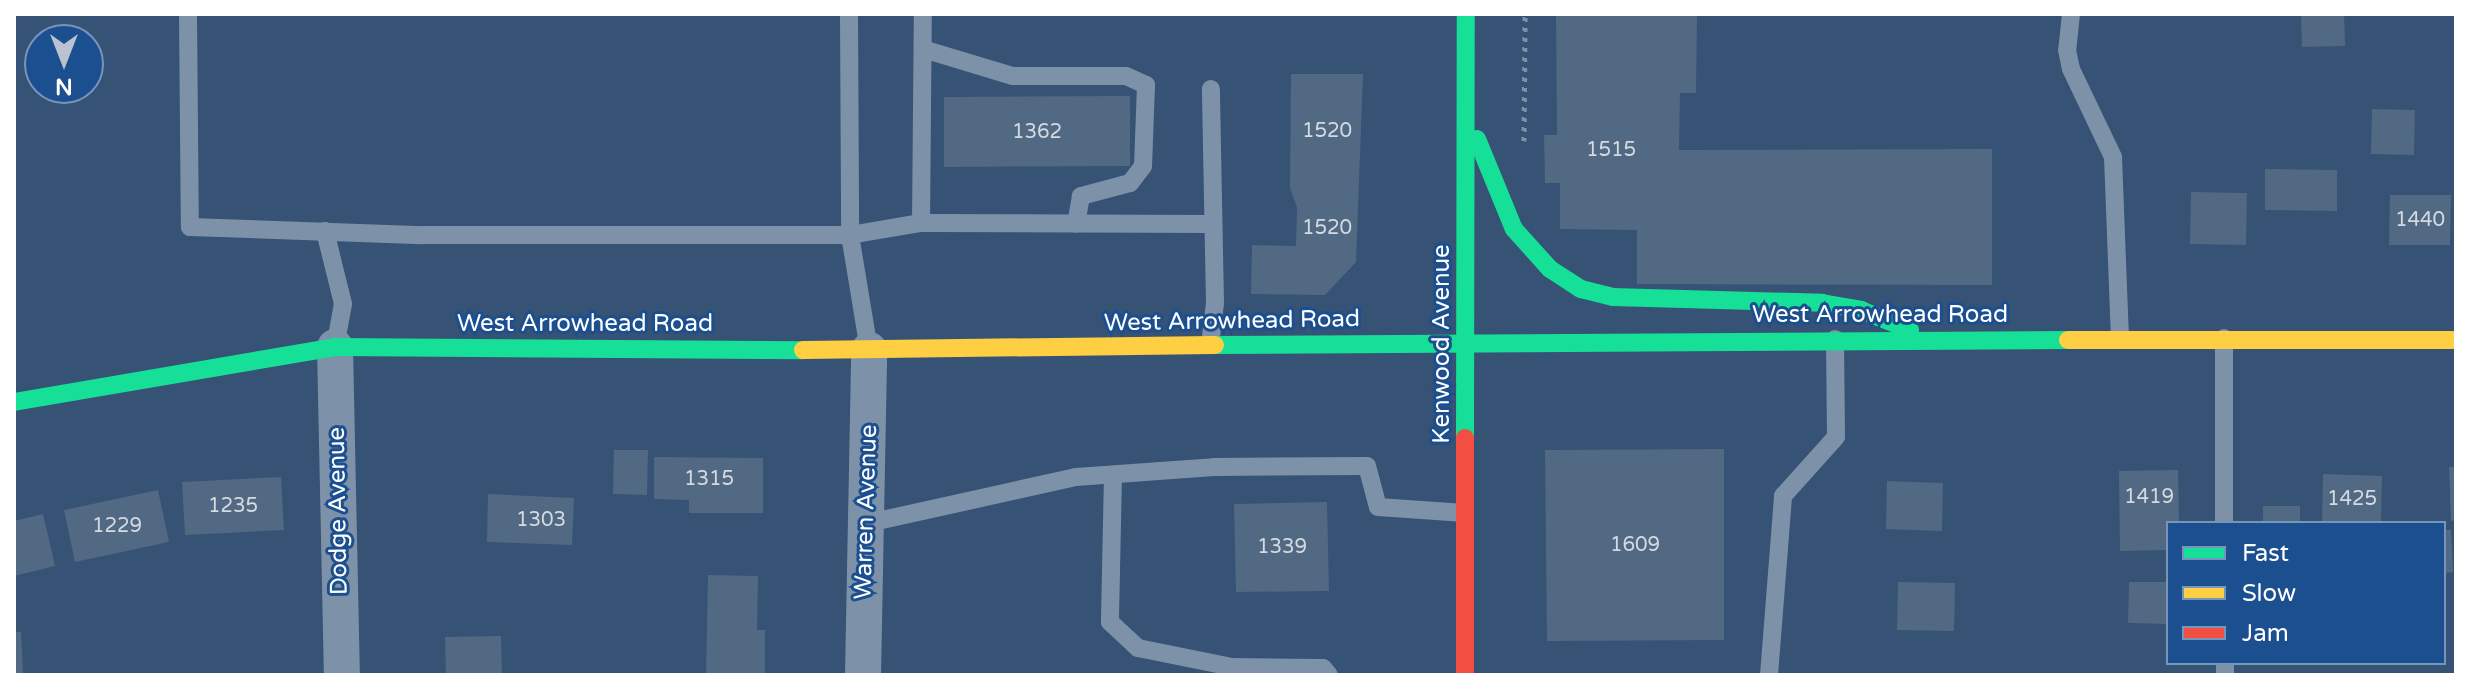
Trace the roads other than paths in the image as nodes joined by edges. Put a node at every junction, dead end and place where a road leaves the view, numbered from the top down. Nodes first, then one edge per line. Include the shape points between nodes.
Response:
1 (188, 14) edge
2 (849, 14) edge
3 (923, 14) edge
4 (1466, 14) edge
5 (2071, 14) edge
6 (923, 49) junction
7 (1211, 89) dead end
8 (1466, 107) junction
9 (921, 223) junction
10 (1076, 224) junction
11 (1210, 224) junction
12 (325, 231) junction
13 (850, 235) junction
14 (2120, 337) junction
15 (2224, 337) junction
16 (1835, 339) junction
17 (1931, 339) junction
18 (2456, 340) edge
19 (1466, 341) junction
20 (1210, 345) junction
21 (335, 347) junction
22 (869, 350) junction
23 (14, 402) edge
24 (1113, 475) junction
25 (1465, 513) junction
26 (2224, 521) edge
27 (864, 524) junction
28 (1232, 671) edge
29 (342, 675) edge
30 (863, 675) edge
31 (1329, 675) edge
32 (1465, 675) edge
33 (1769, 675) edge

1 - 12 lane via 190,227
2 - 13 lane
3 - 6 lane
4 - 8 street, Kenwood Avenue
5 - 14 lane via 2071,69 2113,157
6 - 9 lane
6 - 10 lane via 1013,76 1126,76 1146,85 1143,166 1130,183 1081,196
7 - 11 lane
8 - 17 street via 1514,229 1550,269 1581,289 1613,297 1845,306
8 - 19 street, Kenwood Avenue
9 - 10 lane
9 - 13 lane
10 - 11 lane
11 - 20 lane via 1215,303
12 - 13 lane
12 - 21 lane via 343,304
13 - 22 lane
14 - 15 street, West Arrowhead Road
14 - 17 street, West Arrowhead Road
15 - 18 street, West Arrowhead Road
15 - 26 lane
16 - 17 street, West Arrowhead Road
16 - 19 street, West Arrowhead Road
16 - 33 lane via 1836,437 1783,496
19 - 20 street, West Arrowhead Road
19 - 25 street, Kenwood Avenue
20 - 22 street, West Arrowhead Road
21 - 22 street, West Arrowhead Road
21 - 23 street, West Arrowhead Road
21 - 29 street, Dodge Avenue
22 - 27 street, Warren Avenue
24 - 25 lane via 1367,466 1378,507
24 - 27 lane via 1076,477
24 - 28 lane via 1110,622 1138,648
25 - 32 street, Kenwood Avenue
27 - 30 street, Warren Avenue
28 - 31 lane via 1323,668

